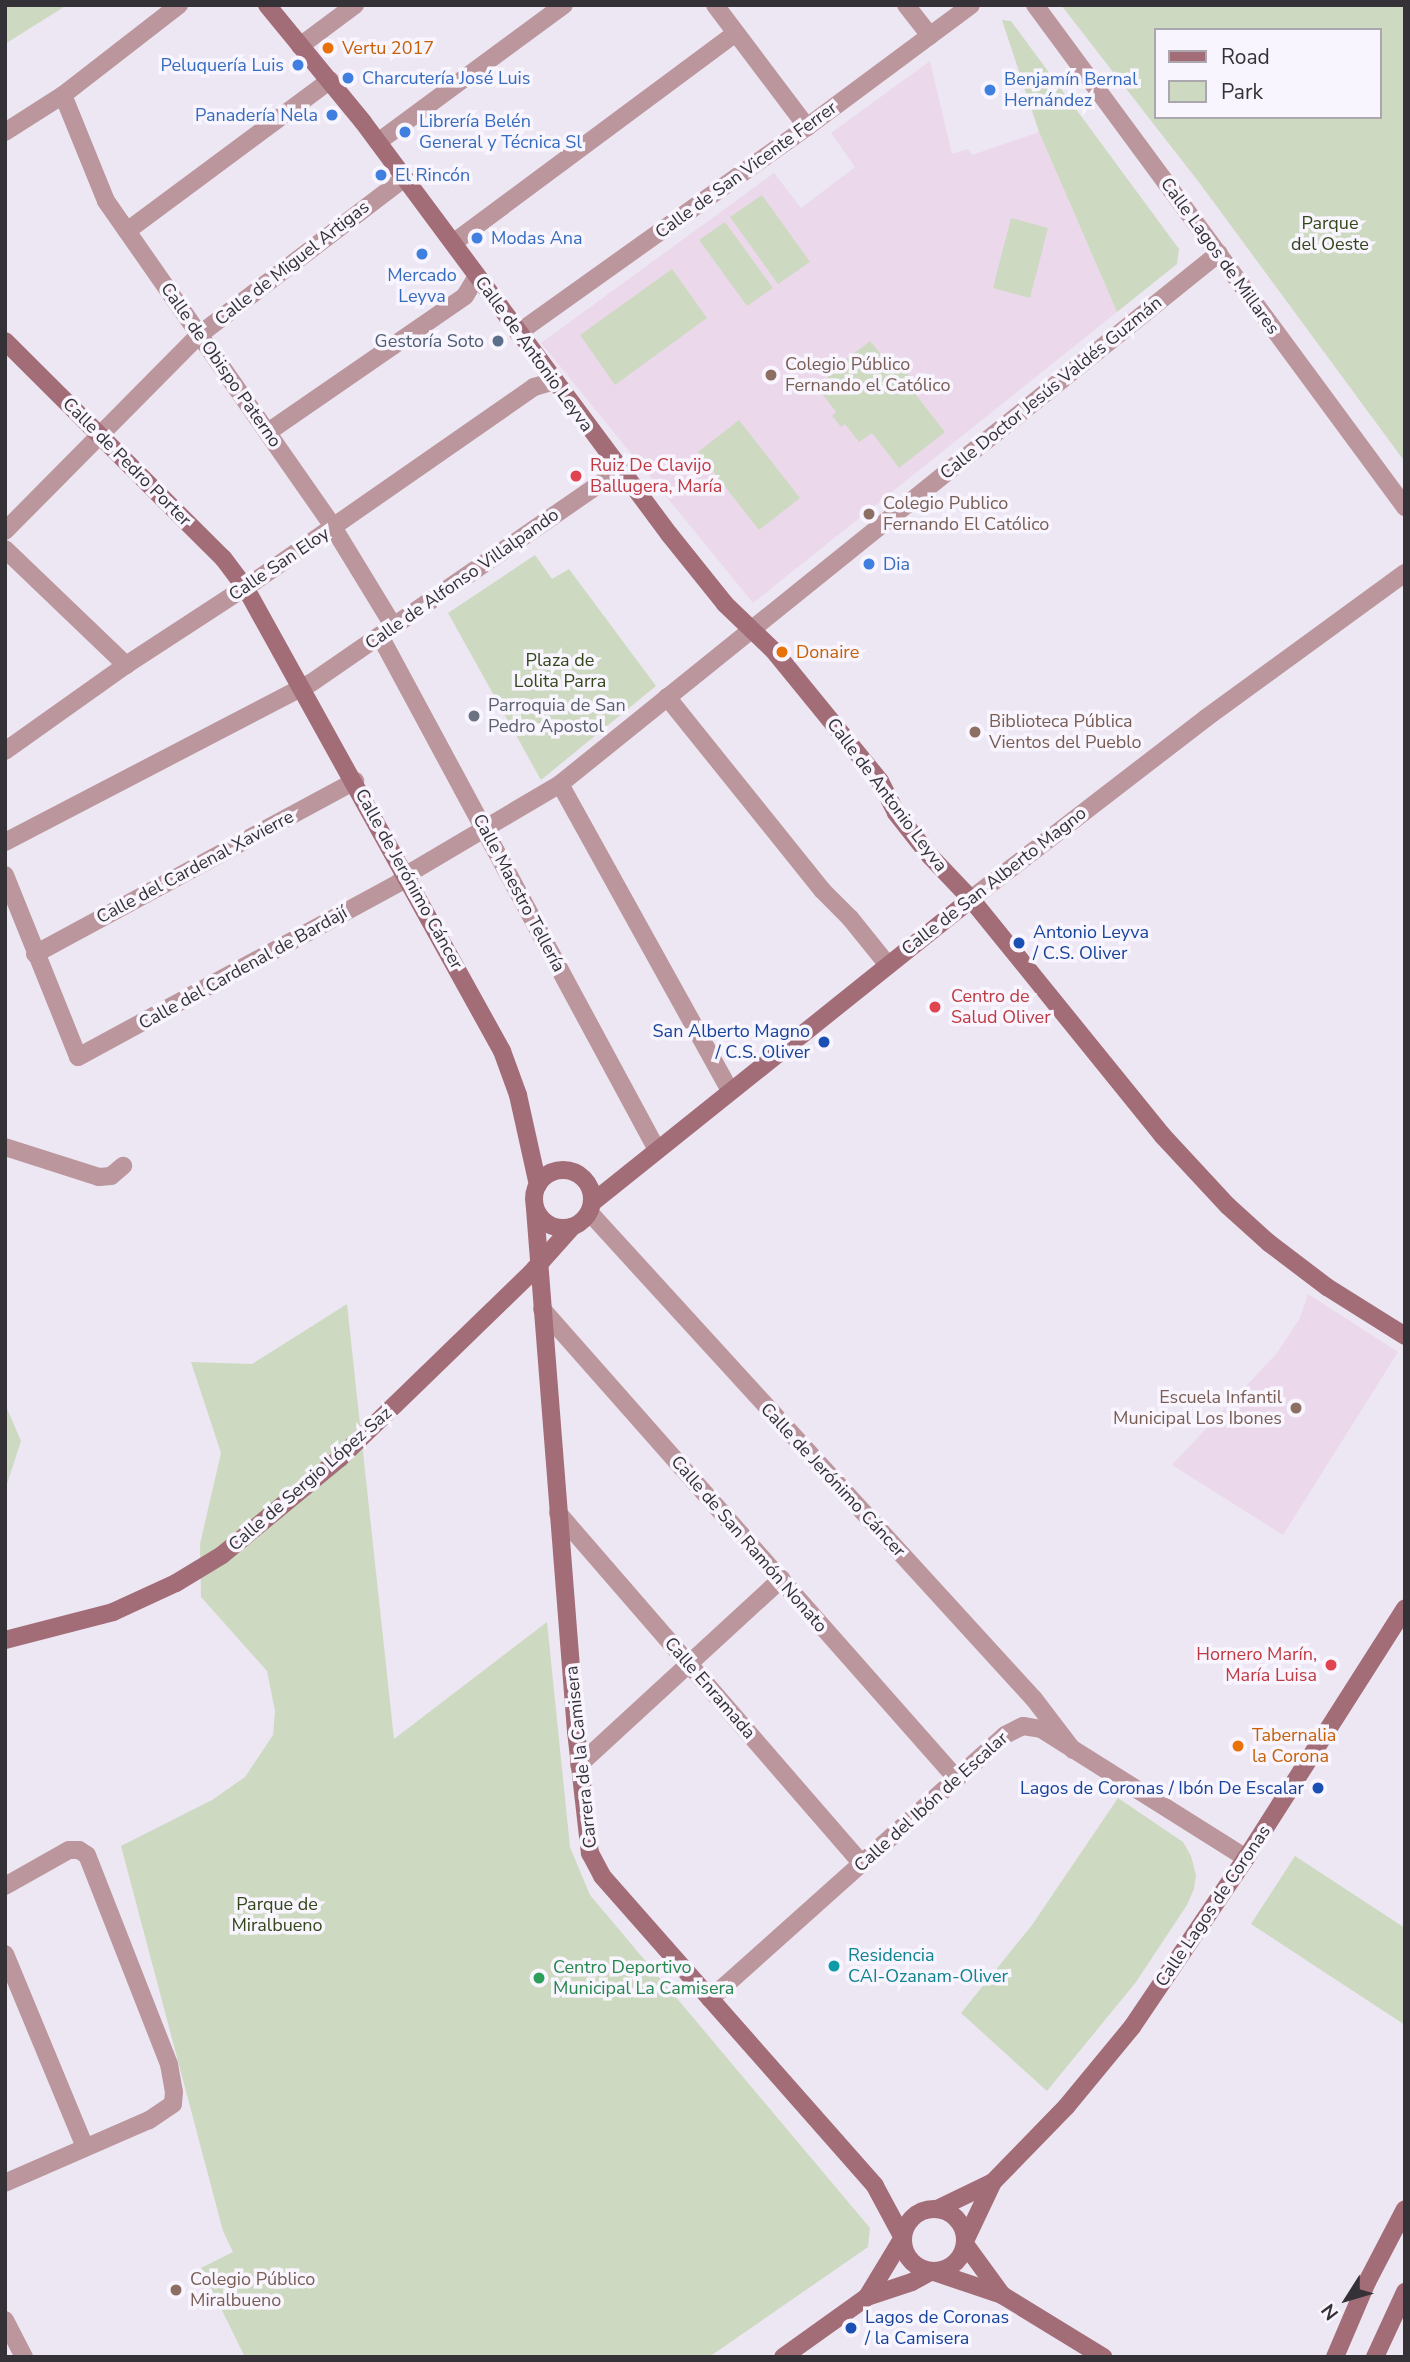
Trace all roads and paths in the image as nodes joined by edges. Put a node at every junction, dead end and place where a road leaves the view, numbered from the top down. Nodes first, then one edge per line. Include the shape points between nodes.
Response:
1 (179, 5) edge
2 (267, 5) edge
3 (355, 5) edge
4 (564, 5) edge
5 (715, 5) edge
6 (906, 5) edge
7 (971, 5) edge
8 (1035, 5) edge
9 (736, 33) junction
10 (930, 36) junction
11 (300, 46) junction
12 (330, 80) junction
13 (63, 95) junction
14 (807, 127) junction
15 (5, 132) edge
16 (378, 142) junction
17 (404, 178) junction
18 (127, 231) junction
19 (453, 243) junction
20 (1219, 253) junction
21 (477, 276) junction
22 (518, 333) junction
23 (200, 335) junction
24 (5, 341) edge
25 (555, 381) junction
26 (268, 432) junction
27 (100, 436) junction
28 (621, 469) junction
29 (1405, 507) edge
30 (333, 527) junction
31 (5, 531) edge
32 (5, 549) edge
33 (1405, 573) edge
34 (246, 587) junction
35 (387, 631) junction
36 (753, 631) junction
37 (126, 665) junction
38 (302, 687) junction
39 (667, 697) junction
40 (5, 751) edge
41 (355, 781) junction
42 (560, 784) junction
43 (484, 830) junction
44 (5, 842) edge
45 (5, 875) edge
46 (407, 877) junction
47 (971, 900) junction
48 (35, 954) junction
49 (887, 964) junction
50 (730, 1091) junction
51 (5, 1147) edge
52 (657, 1150) junction
53 (123, 1166) dead end
54 (538, 1185) junction
55 (591, 1208) junction
56 (535, 1209) junction
57 (572, 1227) junction
58 (538, 1265) junction
59 (505, 1298) junction
60 (542, 1309) junction
61 (1405, 1336) edge
62 (558, 1513) junction
63 (781, 1579) junction
64 (1405, 1608) edge
65 (5, 1640) edge
66 (689, 1664) junction
67 (1073, 1750) junction
68 (579, 1765) junction
69 (956, 1778) junction
70 (1246, 1858) junction
71 (862, 1864) junction
72 (5, 1886) edge
73 (5, 1954) edge
74 (710, 1999) junction
75 (85, 2147) junction
76 (993, 2182) junction
77 (5, 2183) edge
78 (937, 2209) junction
79 (1405, 2209) edge
80 (903, 2239) junction
81 (965, 2242) junction
82 (932, 2272) junction
83 (1405, 2292) edge
84 (1002, 2295) junction
85 (867, 2297) junction
86 (5, 2320) edge
87 (24, 2357) edge
88 (783, 2357) edge
89 (1103, 2357) edge
90 (1335, 2357) edge
91 (1375, 2357) edge

1 - 13 street
2 - 11 street, Calle de Antonio Leyva
3 - 11 street
4 - 16 street
5 - 9 street
6 - 10 street
7 - 10 street, Calle de San Vicente Ferrer
8 - 20 street, Calle Lagos de Millares
9 - 14 street
9 - 19 street
10 - 14 street, Calle de San Vicente Ferrer
11 - 12 street, Calle de Antonio Leyva
12 - 16 street, Calle de Antonio Leyva
12 - 18 street
13 - 15 street
13 - 18 street, Calle de Obispo Paterno via 100,189
14 - 22 street, Calle de San Vicente Ferrer
16 - 17 street, Calle de Antonio Leyva
17 - 19 street, Calle de Antonio Leyva
17 - 23 street, Calle de Miguel Artigas
18 - 23 street, Calle de Obispo Paterno
19 - 21 street, Calle de Antonio Leyva
20 - 29 street, Calle Lagos de Millares
20 - 36 street, Calle Doctor Jesús Valdés Guzmán
21 - 22 street, Calle de Antonio Leyva
21 - 26 street via 465,296
22 - 25 street, Calle de Antonio Leyva
23 - 26 street, Calle de Obispo Paterno
23 - 27 street, Calle de Miguel Artigas
24 - 27 street, Calle de Pedro Porter
25 - 28 street, Calle de Antonio Leyva
25 - 30 street, Calle San Eloy via 534,387
26 - 30 street, Calle de Obispo Paterno
27 - 31 street, Calle de Miguel Artigas
27 - 34 street, Calle de Pedro Porter via 223,558
28 - 35 street, Calle de Alfonso Villalpando
28 - 36 street, Calle de Antonio Leyva via 725,604
30 - 34 street, Calle San Eloy
30 - 35 street, Calle de Obispo Paterno
32 - 37 street
33 - 47 street, Calle de San Alberto Magno via 1206,718
34 - 37 street, Calle San Eloy
34 - 38 street, Calle de Jerónimo Cáncer
35 - 38 street, Calle de Alfonso Villalpando
35 - 43 street, Calle Maestro Tellería
36 - 39 street, Calle Doctor Jesús Valdés Guzmán
36 - 47 street, Calle de Antonio Leyva via 880,781 896,813 934,862
37 - 40 street, Calle San Eloy
38 - 41 street, Calle de Jerónimo Cáncer
38 - 44 street, Calle de Alfonso Villalpando
39 - 42 street, Calle Doctor Jesús Valdés Guzmán
39 - 49 street
41 - 46 street, Calle de Jerónimo Cáncer
41 - 48 street, Calle del Cardenal Xavierre
42 - 43 street, Calle del Cardenal de Bardají
42 - 50 street
43 - 46 street, Calle del Cardenal de Bardají
43 - 52 street, Calle Maestro Tellería
45 - 48 street
46 - 48 street, Calle del Cardenal de Bardají via 78,1057
46 - 54 street, Calle de Jerónimo Cáncer via 511,1073
47 - 49 street, Calle de San Alberto Magno
47 - 61 street, Calle de Antonio Leyva via 1162,1135 1228,1206 1327,1287
49 - 50 street, Calle de San Alberto Magno
50 - 52 street, Calle de San Alberto Magno
51 - 53 street via 99,1177 111,1176
52 - 55 street, Calle de San Alberto Magno
54 - 55 street via 555,1171 574,1172 590,1186
54 - 56 street
55 - 57 street
55 - 67 street, Calle de Jerónimo Cáncer via 1034,1699
56 - 57 street via 552,1226
56 - 58 street, Carrera de la Camisera
57 - 58 street
58 - 59 street, Calle de Sergio López Saz
58 - 60 street, Carrera de la Camisera
59 - 60 street via 526,1300
59 - 65 street, Calle de Sergio López Saz via 340,1458 222,1556 113,1612
60 - 62 street, Carrera de la Camisera
60 - 63 street, Calle de San Ramón Nonato
62 - 66 street, Calle Enramada
62 - 68 street, Carrera de la Camisera
63 - 66 street
63 - 69 street, Calle de San Ramón Nonato
64 - 70 street, Calle Lagos de Coronas
66 - 68 street
66 - 71 street, Calle Enramada
67 - 69 street, Calle del Ibón de Escalar via 1041,1729 1023,1726 1004,1735
67 - 70 street, Calle del Ibón de Escalar
68 - 74 street, Carrera de la Camisera via 586,1838 594,1864
69 - 71 street, Calle del Ibón de Escalar
70 - 76 street, Calle Lagos de Coronas via 1132,2027 1066,2107
71 - 74 street, Calle del Ibón de Escalar
72 - 75 street via 69,1850 87,1855 169,2064 173,2104 132,2129
73 - 75 street
74 - 80 street, Carrera de la Camisera via 875,2186
75 - 77 street
76 - 78 street, Calle Lagos de Coronas
76 - 81 street, Calle Lagos de Coronas
78 - 80 street via 916,2214
78 - 81 street via 956,2218
79 - 90 street
80 - 82 street via 914,2265
80 - 85 street
81 - 82 street via 958,2261
81 - 84 street
82 - 84 street
82 - 85 street
83 - 91 street
84 - 89 street
85 - 88 street
86 - 87 street

